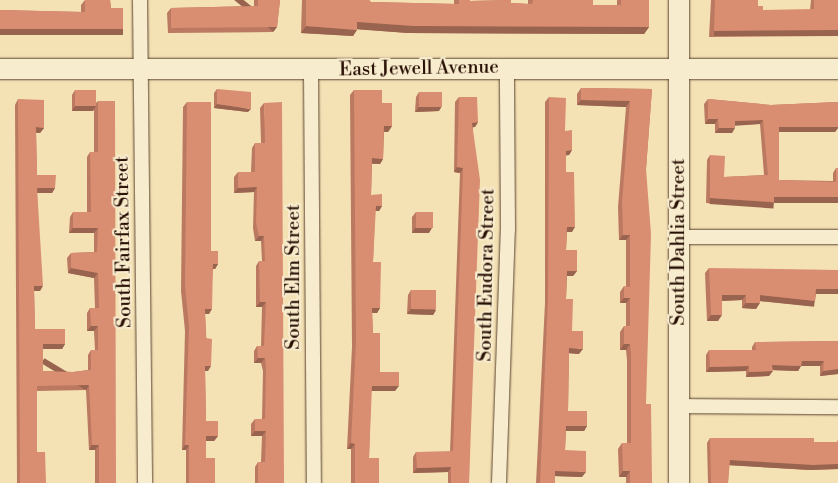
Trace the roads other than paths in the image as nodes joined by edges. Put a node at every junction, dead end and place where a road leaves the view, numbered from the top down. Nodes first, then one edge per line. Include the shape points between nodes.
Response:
1 (140, 0) edge
2 (679, 0) edge
3 (141, 68) junction
4 (507, 68) junction
5 (679, 68) junction
6 (0, 69) edge
7 (838, 69) edge
8 (312, 70) junction
9 (678, 237) junction
10 (838, 238) edge
11 (679, 406) junction
12 (838, 407) edge
13 (145, 483) edge
14 (314, 483) edge
15 (499, 483) edge
16 (679, 483) edge

1 - 3 street, South Fairfax Street
2 - 5 street, South Dahlia Street
3 - 6 street, East Jewell Avenue
3 - 8 street, East Jewell Avenue
3 - 13 street, South Fairfax Street
4 - 5 street, East Jewell Avenue
4 - 8 street, East Jewell Avenue
4 - 15 street, South Eudora Street via 508,230
5 - 7 street, East Jewell Avenue
5 - 9 street, South Dahlia Street
8 - 14 street, South Elm Street
9 - 10 street
9 - 11 street, South Dahlia Street
11 - 12 street
11 - 16 street, South Dahlia Street

